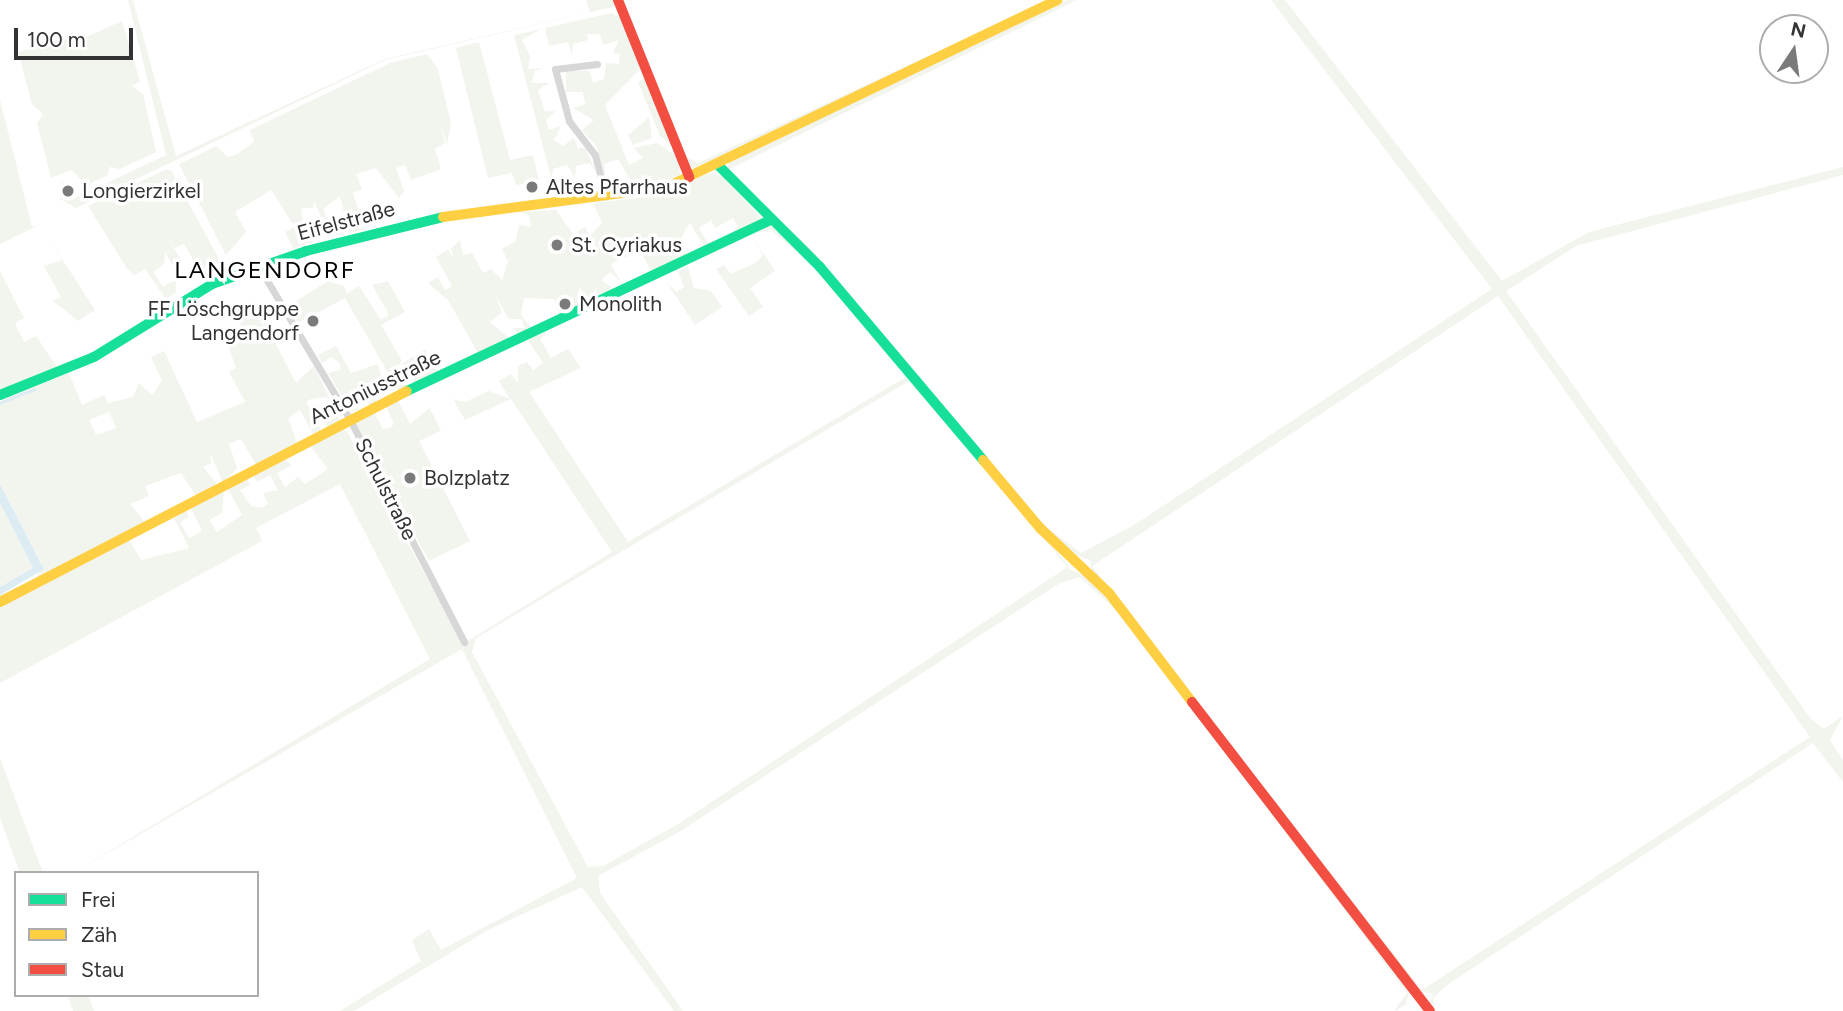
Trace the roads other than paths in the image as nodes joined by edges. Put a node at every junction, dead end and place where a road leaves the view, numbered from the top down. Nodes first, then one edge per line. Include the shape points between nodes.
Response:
1 (618, 0) edge
2 (1057, 0) edge
3 (597, 64) dead end
4 (717, 164) junction
5 (689, 177) junction
6 (607, 198) junction
7 (772, 219) junction
8 (259, 267) junction
9 (0, 395) edge
10 (349, 418) junction
11 (0, 602) edge
12 (464, 642) dead end
13 (1430, 1011) edge

1 - 5 street
2 - 4 street, Eifelstraße
3 - 6 street via 555,69 569,121 595,155
4 - 5 street, Eifelstraße
4 - 7 street
5 - 6 street, Eifelstraße via 654,191
6 - 8 street, Eifelstraße via 424,220
7 - 10 street, Antoniusstraße
7 - 13 street via 820,267 1040,528 1119,605
8 - 9 street, Eifelstraße via 195,292 85,361
8 - 10 street, Schulstraße
10 - 11 street, Antoniusstraße
10 - 12 street, Schulstraße

